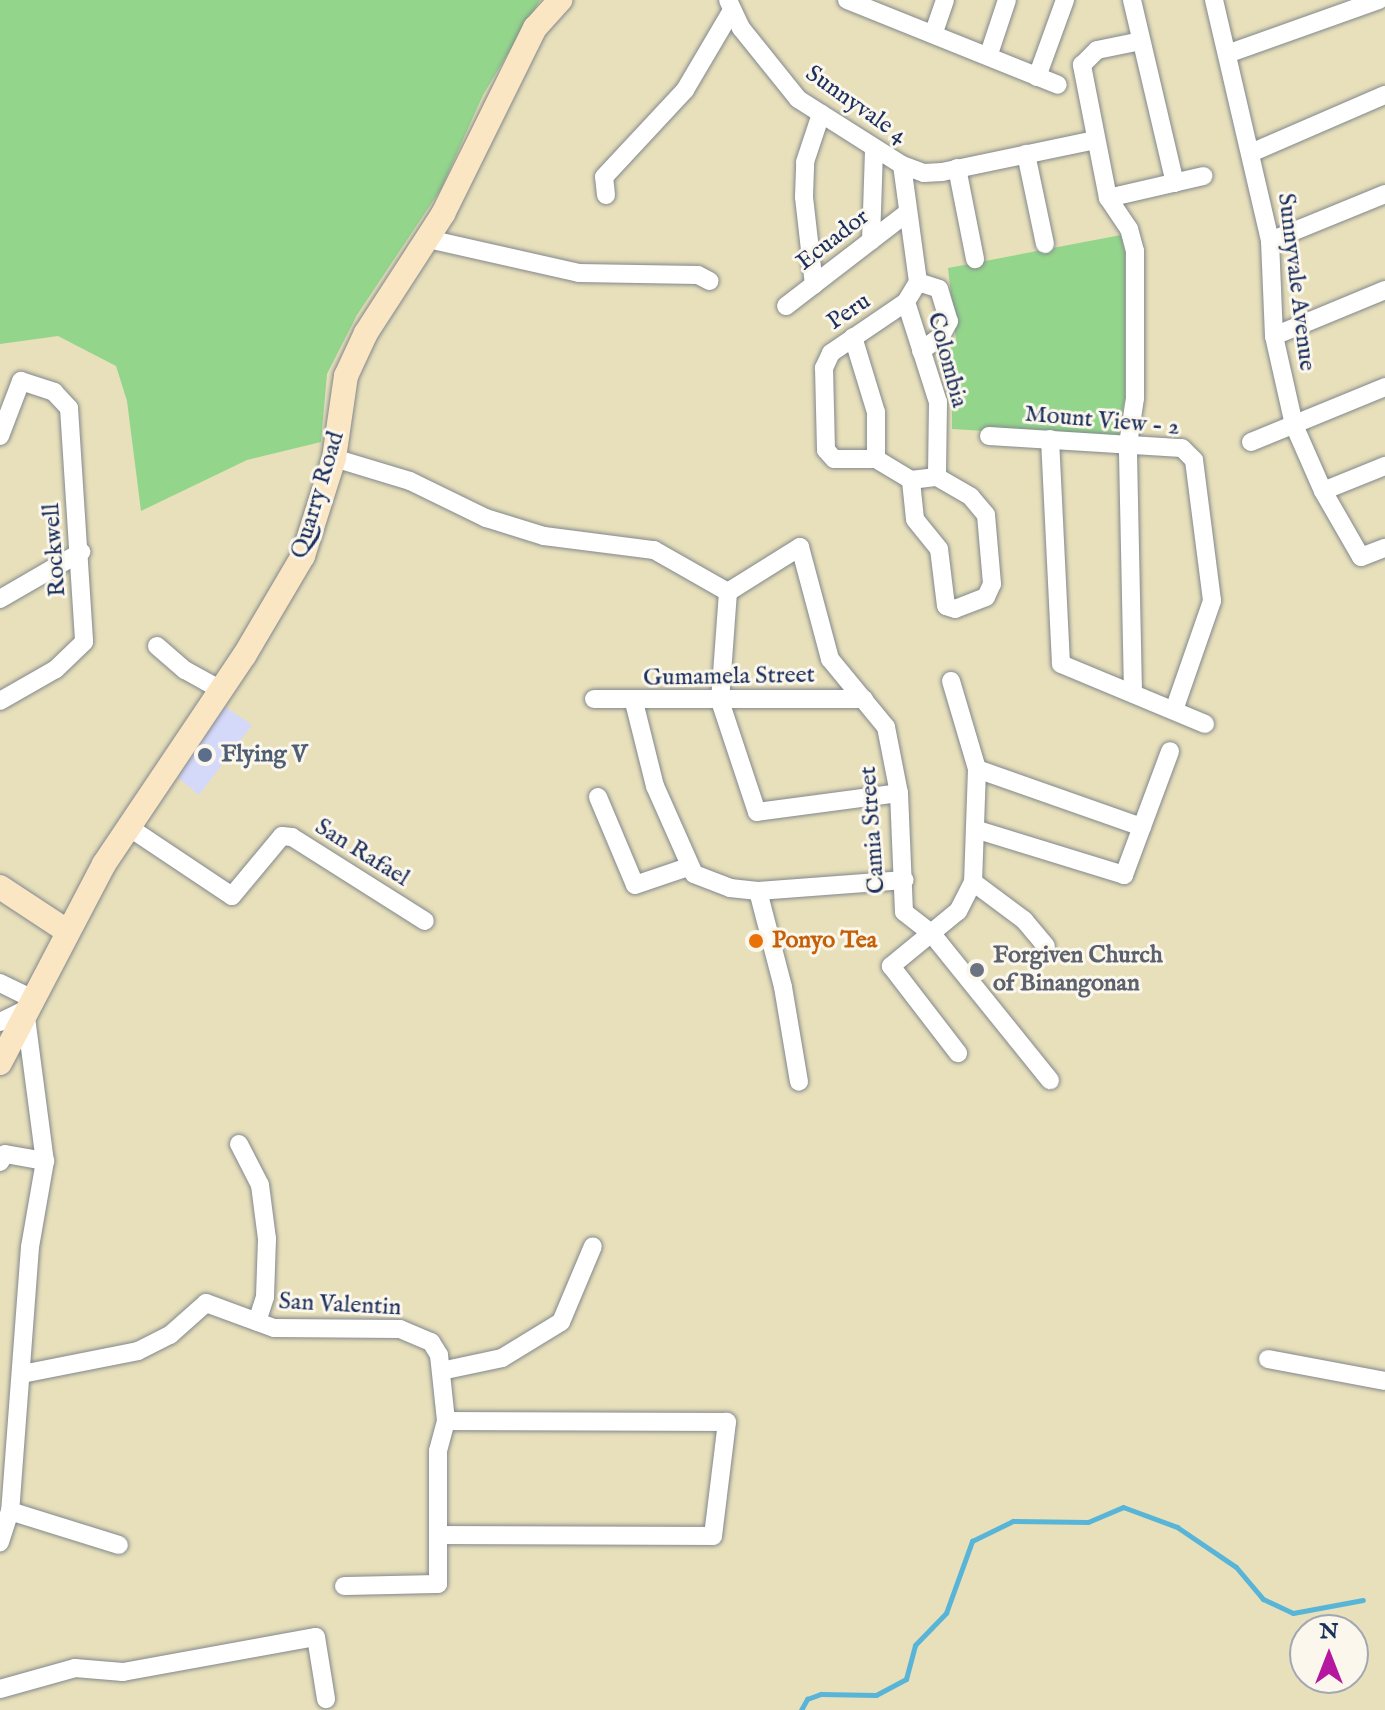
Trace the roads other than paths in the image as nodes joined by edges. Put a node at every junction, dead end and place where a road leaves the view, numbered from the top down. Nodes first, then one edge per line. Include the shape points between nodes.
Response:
1 (560, 0) edge
2 (847, 0) edge
3 (945, 0) edge
4 (1007, 0) edge
5 (1065, 0) edge
6 (1132, 0) edge
7 (1214, 0) edge
8 (1379, 0) edge
9 (730, 6) edge
10 (934, 32) junction
11 (1141, 41) junction
12 (989, 54) junction
13 (1227, 54) junction
14 (1037, 77) junction
15 (1058, 85) dead end
16 (1385, 95) edge
17 (821, 114) junction
18 (1095, 140) junction
19 (874, 150) junction
20 (1253, 152) junction
21 (1026, 154) junction
22 (902, 165) junction
23 (957, 168) junction
24 (1203, 176) dead end
25 (1175, 183) junction
26 (1385, 194) edge
27 (606, 195) dead end
28 (1108, 198) junction
29 (908, 212) junction
30 (428, 239) junction
31 (871, 241) junction
32 (1270, 241) junction
33 (1045, 244) dead end
34 (975, 259) dead end
35 (710, 281) dead end
36 (918, 282) junction
37 (814, 285) junction
38 (1385, 290) edge
39 (906, 302) junction
40 (786, 306) dead end
41 (1274, 336) junction
42 (853, 337) junction
43 (921, 351) junction
44 (1385, 387) edge
45 (1294, 425) junction
46 (0, 436) edge
47 (989, 436) dead end
48 (1050, 439) junction
49 (1251, 442) dead end
50 (1128, 444) junction
51 (334, 458) junction
52 (876, 459) junction
53 (1385, 466) edge
54 (937, 477) junction
55 (911, 480) junction
56 (1323, 491) junction
57 (1385, 548) edge
58 (81, 552) junction
59 (728, 592) junction
60 (0, 599) edge
61 (157, 646) dead end
62 (951, 681) dead end
63 (221, 690) junction
64 (1133, 692) junction
65 (594, 699) dead end
66 (864, 699) junction
67 (0, 701) edge
68 (720, 701) junction
69 (634, 702) junction
70 (1174, 710) junction
71 (1205, 724) dead end
72 (1170, 751) dead end
73 (977, 769) junction
74 (899, 793) junction
75 (598, 797) dead end
76 (127, 826) junction
77 (1142, 827) junction
78 (978, 830) junction
79 (688, 867) junction
80 (905, 880) junction
81 (973, 882) junction
82 (0, 887) edge
83 (758, 891) junction
84 (425, 921) dead end
85 (67, 931) junction
86 (932, 934) junction
87 (1046, 946) dead end
88 (0, 983) edge
89 (28, 1004) junction
90 (0, 1022) edge
91 (958, 1053) dead end
92 (0, 1063) edge
93 (1050, 1080) dead end
94 (799, 1082) dead end
95 (239, 1144) dead end
96 (45, 1161) junction
97 (0, 1162) edge
98 (593, 1246) dead end
99 (257, 1322) junction
100 (1268, 1359) dead end
101 (441, 1371) junction
102 (22, 1374) junction
103 (1385, 1381) edge
104 (446, 1421) junction
105 (10, 1511) junction
106 (441, 1535) junction
107 (0, 1542) edge
108 (119, 1545) dead end
109 (344, 1586) dead end
110 (0, 1689) edge
111 (326, 1699) dead end

1 - 30 street, Quarry Road via 535,28
2 - 10 street
3 - 10 street
4 - 12 street
5 - 14 street
6 - 11 street
7 - 13 street, Sunnyvale Avenue
8 - 13 street
9 - 17 street, Sunnyvale 4 via 771,70
9 - 27 street via 685,90 604,177
10 - 12 street
11 - 18 street via 1086,56 1082,78
11 - 25 street
12 - 14 street
13 - 20 street, Sunnyvale Avenue
14 - 15 street
16 - 20 street
17 - 19 street, Sunnyvale 4
17 - 37 street via 805,162 804,186 804,230
18 - 21 street, Sunnyvale 4
18 - 28 street
19 - 22 street, Sunnyvale 4
19 - 31 street
20 - 32 street, Sunnyvale Avenue
21 - 23 street, Sunnyvale 4
21 - 33 street
22 - 23 street, Sunnyvale 4 via 924,173
22 - 29 street, Colombia
23 - 34 street
24 - 25 street
25 - 28 street
26 - 32 street
28 - 50 street via 1129,229 1135,251 1135,398
29 - 31 street, Ecuador
29 - 36 street, Colombia
30 - 35 street via 579,273 698,275
30 - 51 street, Quarry Road via 385,301 346,376
31 - 37 street, Ecuador
32 - 41 street, Sunnyvale Avenue
36 - 39 street, Colombia
36 - 43 street via 939,289 949,321 941,336
37 - 40 street, Ecuador
38 - 41 street
39 - 42 street, Peru
39 - 43 street, Colombia
41 - 45 street, Sunnyvale Avenue
42 - 52 street via 876,412
42 - 52 street, Peru via 831,353 824,368 826,450 834,459
43 - 54 street, Colombia via 940,414
44 - 45 street
45 - 49 street
45 - 56 street, Sunnyvale Avenue
46 - 58 street, Rockwell via 21,381 54,392 69,408
47 - 48 street, Mount View - 2
48 - 50 street, Mount View - 2
48 - 64 street via 1059,659 1065,667
50 - 64 street
50 - 70 street, Mount View - 2 via 1182,448 1194,460 1197,473 1212,601
51 - 59 street via 410,481 486,518 544,536 654,550
51 - 63 street, Quarry Road via 303,556
52 - 55 street
53 - 56 street
54 - 55 street
54 - 55 street via 971,497 986,515 992,588 986,597 955,609 943,601 936,541 915,519
56 - 57 street, Sunnyvale Avenue via 1361,557
58 - 60 street
58 - 67 street, Rockwell via 84,642 79,651
59 - 66 street, Camia Street via 800,547 830,659
59 - 68 street
61 - 63 street
62 - 73 street
63 - 76 street, Quarry Road
64 - 70 street
65 - 69 street, Gumamela Street
66 - 68 street, Gumamela Street
66 - 74 street, Camia Street via 886,727
68 - 69 street, Gumamela Street
68 - 74 street via 757,812
69 - 79 street via 655,786
70 - 71 street
72 - 77 street
73 - 77 street
73 - 78 street
74 - 80 street, Camia Street
75 - 79 street via 635,885
76 - 84 street, San Rafael via 232,896 282,836 292,837
76 - 85 street, Quarry Road
77 - 78 street via 1124,875
78 - 81 street
79 - 83 street via 730,888
80 - 83 street
80 - 86 street, Camia Street via 904,912
81 - 86 street via 958,911
81 - 87 street via 1024,920
82 - 85 street
83 - 94 street
85 - 89 street, Quarry Road
86 - 91 street via 893,961 892,971
86 - 93 street, Camia Street
88 - 89 street
89 - 90 street
89 - 92 street, Quarry Road
89 - 96 street
95 - 99 street via 260,1185 267,1239 265,1297
96 - 97 street via 5,1154
96 - 102 street via 30,1247
98 - 101 street via 561,1322 502,1358
99 - 101 street, San Valentin via 274,1328 400,1329 431,1342
99 - 102 street, San Valentin via 206,1303 170,1335 138,1351
100 - 103 street
101 - 104 street, San Valentin
102 - 105 street
104 - 106 street, San Valentin via 438,1451
104 - 106 street via 727,1422 713,1536
105 - 107 street
105 - 108 street
106 - 109 street, San Valentin via 438,1584
110 - 111 street via 75,1668 123,1672 316,1637

